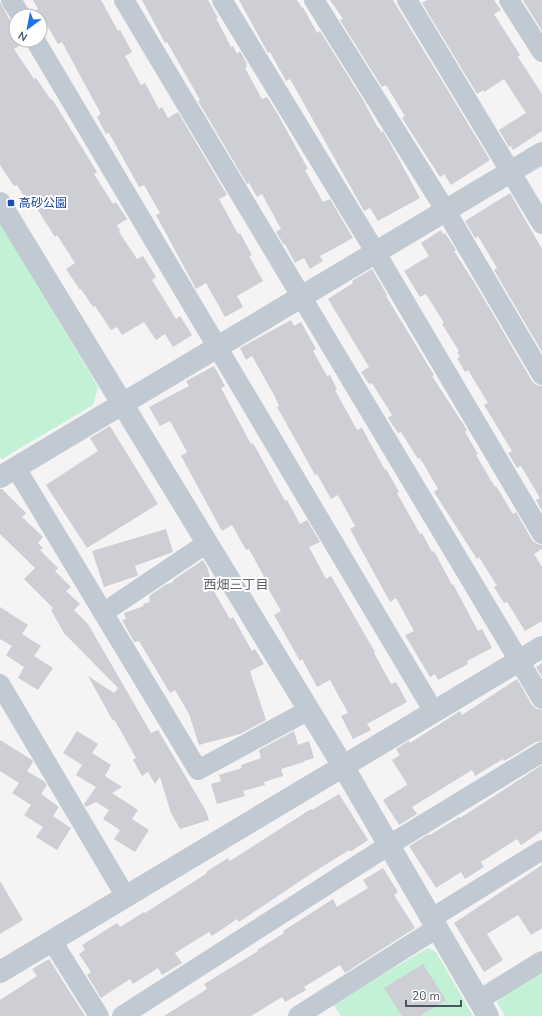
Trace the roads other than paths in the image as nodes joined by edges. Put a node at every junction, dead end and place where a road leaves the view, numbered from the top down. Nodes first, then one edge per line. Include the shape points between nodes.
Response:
1 (124, 0) edge
2 (222, 0) edge
3 (314, 0) edge
4 (407, 0) edge
5 (509, 0) edge
6 (40, 48) edge
7 (542, 52) edge
8 (542, 153) edge
9 (511, 172) junction
10 (0, 203) edge
11 (446, 211) junction
12 (542, 224) edge
13 (376, 253) junction
14 (302, 297) junction
15 (218, 347) junction
16 (542, 375) edge
17 (122, 404) junction
18 (8, 472) edge
19 (542, 534) edge
20 (207, 543) junction
21 (103, 613) junction
22 (542, 647) edge
23 (519, 661) junction
24 (0, 684) edge
25 (542, 699) edge
26 (309, 710) junction
27 (434, 712) junction
28 (542, 752) edge
29 (343, 766) junction
30 (389, 845) junction
31 (542, 850) edge
32 (126, 897) junction
33 (434, 923) junction
34 (52, 941) junction
35 (542, 961) edge
36 (0, 972) edge
37 (484, 1008) edge
38 (99, 1016) edge
39 (122, 1016) edge
40 (298, 1016) edge

1 - 14 street
2 - 13 street
3 - 11 street
4 - 9 street
5 - 7 street
6 - 15 street
8 - 9 street
9 - 11 street
9 - 12 street
10 - 17 street
11 - 13 street
11 - 16 street
13 - 14 street
13 - 19 street
14 - 15 street
14 - 23 street
15 - 17 street
15 - 27 street
17 - 18 street
17 - 20 street
18 - 21 street
20 - 21 street
20 - 26 street
21 - 26 street via 198,770
22 - 23 street
23 - 25 street
23 - 27 street
24 - 32 street
26 - 29 street
27 - 29 street
28 - 30 street
29 - 30 street
29 - 32 street
30 - 33 street
30 - 39 street
31 - 33 street
32 - 34 street
33 - 37 street
33 - 40 street
34 - 36 street
34 - 38 street
35 - 37 street

